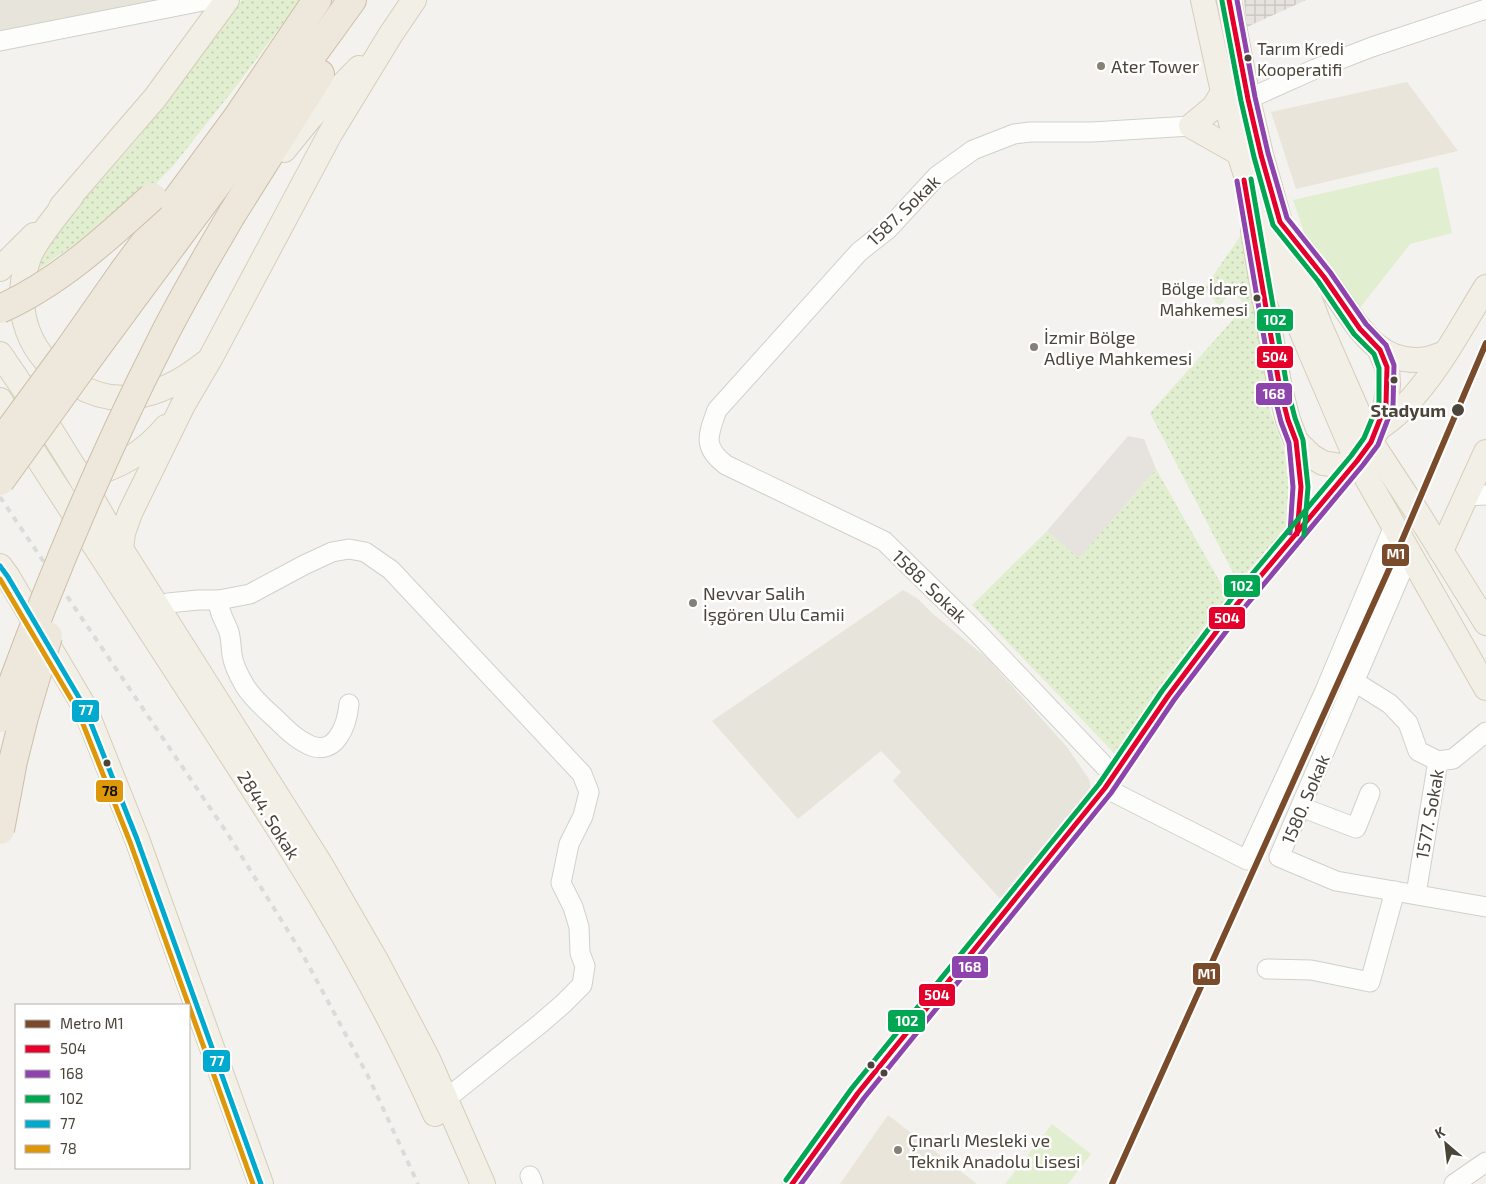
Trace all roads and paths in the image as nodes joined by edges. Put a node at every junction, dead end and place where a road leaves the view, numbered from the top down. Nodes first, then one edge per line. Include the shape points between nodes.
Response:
1 (208, 0) edge
2 (227, 0) edge
3 (317, 0) edge
4 (352, 0) edge
5 (371, 0) edge
6 (414, 0) edge
7 (1203, 0) edge
8 (1229, 0) edge
9 (1486, 9) edge
10 (392, 34) junction
11 (0, 41) edge
12 (279, 55) junction
13 (1223, 92) junction
14 (1248, 99) junction
15 (1191, 126) junction
16 (1239, 153) junction
17 (71, 197) junction
18 (232, 214) junction
19 (1280, 222) junction
20 (0, 269) edge
21 (1486, 287) edge
22 (0, 308) edge
23 (1360, 330) junction
24 (1312, 331) junction
25 (1380, 350) junction
26 (1446, 353) junction
27 (0, 354) edge
28 (76, 358) junction
29 (210, 359) junction
30 (1280, 389) junction
31 (0, 400) edge
32 (183, 405) junction
33 (1405, 407) junction
34 (1374, 436) junction
35 (1296, 441) junction
36 (0, 443) edge
37 (710, 449) joint
38 (1486, 452) edge
39 (1357, 461) junction
40 (42, 464) junction
41 (80, 477) junction
42 (0, 481) edge
43 (1396, 481) junction
44 (1476, 496) edge
45 (76, 524) junction
46 (1394, 526) junction
47 (1297, 534) junction
48 (121, 549) junction
49 (1441, 552) junction
50 (1409, 554) junction
51 (0, 566) edge
52 (219, 600) junction
53 (159, 609) junction
54 (1486, 623) edge
55 (1355, 682) junction
56 (1486, 688) edge
57 (349, 704) dead end
58 (0, 718) edge
59 (1486, 732) edge
60 (1438, 761) junction
61 (1109, 781) junction
62 (1370, 793) dead end
63 (1301, 807) junction
64 (0, 830) edge
65 (1395, 891) junction
66 (1416, 894) junction
67 (1486, 907) edge
68 (1267, 969) dead end
69 (446, 1099) junction
70 (1486, 1162) edge
71 (261, 1184) edge
72 (465, 1184) edge
73 (483, 1184) edge
74 (792, 1184) edge
75 (1454, 1184) edge

1 - 11 street
2 - 17 main road via 155,98
3 - 12 highway
4 - 28 highway via 223,175
5 - 18 highway
6 - 10 main road
7 - 13 main road
8 - 14 main road
9 - 14 street via 1372,46
10 - 18 main road via 310,118
10 - 29 main road via 330,134
12 - 22 highway, bridge via 253,81 204,144 152,198 65,271
12 - 28 highway via 237,118 140,249
13 - 15 main road via 1214,107
13 - 16 main road
14 - 19 main road
15 - 16 main road
15 - 37 street, 1587. Sokak via 1030,132 1014,134 973,150 937,176 888,229 859,252 717,410 709,432
16 - 24 main road via 1262,227
16 - 30 main road
17 - 20 main road
17 - 29 main road via 28,257 23,280 24,322 33,345 47,364 87,391 132,398 176,383
18 - 45 highway, bridge via 162,339
19 - 23 main road via 1324,277
19 - 24 main road
21 - 26 main road
23 - 24 main road via 1341,323
23 - 25 main road
24 - 30 main road via 1289,356
24 - 34 main road
24 - 39 main road
25 - 26 main road via 1397,358 1414,360
25 - 34 main road via 1387,367 1388,385 1386,404
26 - 33 main road
27 - 41 main road, 2844. Sokak
28 - 36 highway, bridge
28 - 42 highway, bridge
29 - 32 main road
30 - 35 main road
31 - 40 main road, 2844. Sokak
32 - 41 main road via 144,449 108,469
32 - 48 main road via 130,513
33 - 34 main road
33 - 43 main road via 1395,421 1390,438 1390,457
34 - 39 main road
34 - 43 main road
35 - 39 main road via 1322,463 1340,466
35 - 47 street via 1301,487
37 - 61 street, 1588. Sokak via 726,465 884,541 976,631
38 - 44 main road
39 - 46 main road
39 - 47 street
40 - 41 main road via 66,477
40 - 72 main road, 2844. Sokak via 235,761 345,939 426,1094
41 - 48 main road, 2844. Sokak
43 - 49 main road
44 - 49 main road
45 - 58 highway, bridge
45 - 64 highway, bridge via 60,600 24,716
46 - 50 main road
46 - 61 street, 1588. Sokak via 1324,693 1246,860
47 - 61 street via 1238,603
48 - 53 main road, 2844. Sokak
49 - 54 main road
50 - 55 street, 1580. Sokak
50 - 56 main road
51 - 71 main road via 84,706 138,839
52 - 53 street via 168,603
52 - 57 street via 218,609 229,633 236,671 257,702 293,735 310,746 324,748 336,741 344,727
52 - 69 street via 250,594 332,552 349,549 365,552 391,570 582,774 590,792 569,844 561,883 579,927 580,953 585,966 582,985 564,1004
53 - 69 main road, 2844. Sokak via 326,873 377,962
55 - 60 street via 1390,704 1408,723 1418,751
55 - 63 street, 1580. Sokak
59 - 60 street, 1577. Sokak via 1453,759
60 - 66 street, 1577. Sokak
61 - 74 street via 864,1086
62 - 63 street via 1356,828
63 - 65 street, 1580. Sokak via 1279,857 1336,880
65 - 66 street, 1580. Sokak
65 - 68 street via 1370,982 1311,970
66 - 67 street, 1580. Sokak
69 - 73 main road, 2844. Sokak
70 - 75 street

